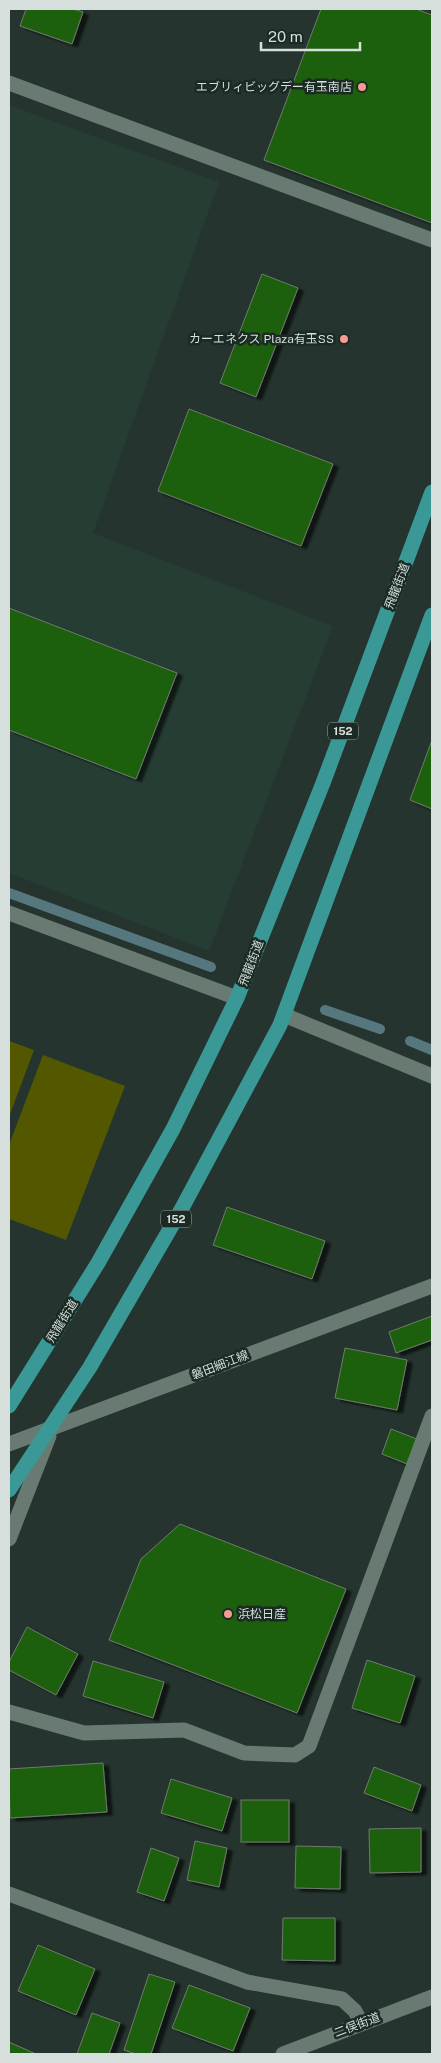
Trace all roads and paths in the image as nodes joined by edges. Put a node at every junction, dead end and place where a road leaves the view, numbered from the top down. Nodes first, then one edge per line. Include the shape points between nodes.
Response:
1 (9, 83) edge
2 (432, 240) edge
3 (432, 492) edge
4 (432, 615) edge
5 (9, 913) edge
6 (239, 992) junction
7 (286, 1009) junction
8 (432, 1076) edge
9 (432, 1286) edge
10 (9, 1406) edge
11 (432, 1416) edge
12 (52, 1428) junction
13 (9, 1444) edge
14 (9, 1490) edge
15 (9, 1539) edge
16 (9, 1712) edge
17 (9, 1894) edge
18 (432, 1997) edge
19 (361, 2023) junction
20 (283, 2054) edge

1 - 2 street
3 - 6 highway, 飛龍街道 / 152 via 323,783
4 - 7 highway, 152
5 - 6 street
6 - 10 highway, 飛龍街道 / 152 via 173,1129 121,1222
7 - 8 street
7 - 12 highway, 152 via 182,1210
9 - 12 street, 磐田細江線
11 - 16 street via 309,1746 304,1751 295,1755 244,1753 184,1730 84,1733
12 - 13 street, 磐田細江線
12 - 14 highway, 152
12 - 15 street
17 - 19 street via 247,1982 342,1999 355,2011
18 - 19 street, 二俣街道
19 - 20 street, 二俣街道

